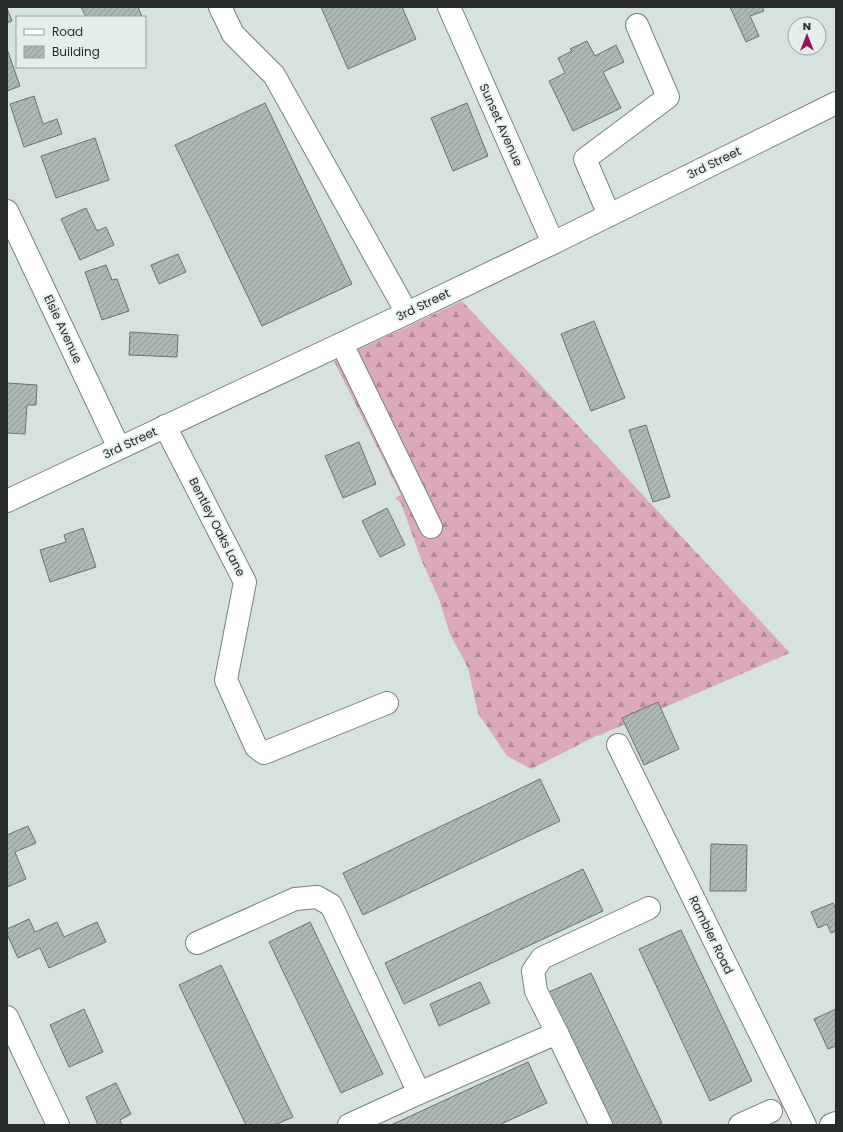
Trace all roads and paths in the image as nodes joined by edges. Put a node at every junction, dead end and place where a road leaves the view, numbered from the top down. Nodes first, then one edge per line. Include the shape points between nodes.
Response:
1 (220, 7) edge
2 (449, 7) edge
3 (637, 26) dead end
4 (836, 103) edge
5 (609, 216) junction
6 (10, 223) edge
7 (553, 243) junction
8 (407, 313) junction
9 (342, 344) junction
10 (165, 426) junction
11 (119, 448) junction
12 (7, 502) edge
13 (431, 527) dead end
14 (387, 703) dead end
15 (618, 745) dead end
16 (649, 908) dead end
17 (197, 943) dead end
18 (7, 1017) edge
19 (557, 1033) junction
20 (418, 1093) junction
21 (770, 1111) dead end
22 (836, 1123) edge
23 (58, 1125) edge
24 (349, 1125) edge
25 (601, 1125) edge
26 (740, 1125) edge
27 (805, 1125) edge
28 (831, 1125) edge

1 - 8 street via 233,34 274,74
2 - 7 street, Sunset Avenue
3 - 5 street via 668,96 585,159
4 - 5 street, 3rd Street
5 - 7 street, 3rd Street
6 - 11 street, Elsie Avenue
7 - 8 street, 3rd Street
8 - 9 street, 3rd Street
9 - 10 street, 3rd Street
9 - 13 street
10 - 11 street, 3rd Street
10 - 14 street, Bentley Oaks Lane via 245,582 226,680 256,747 264,753
11 - 12 street, 3rd Street
15 - 27 street, Rambler Road
16 - 19 street via 542,958 533,971 536,991
17 - 20 street via 295,899 317,897 331,905
18 - 23 street
19 - 20 street
19 - 25 street
20 - 24 street
21 - 26 street
22 - 28 street

